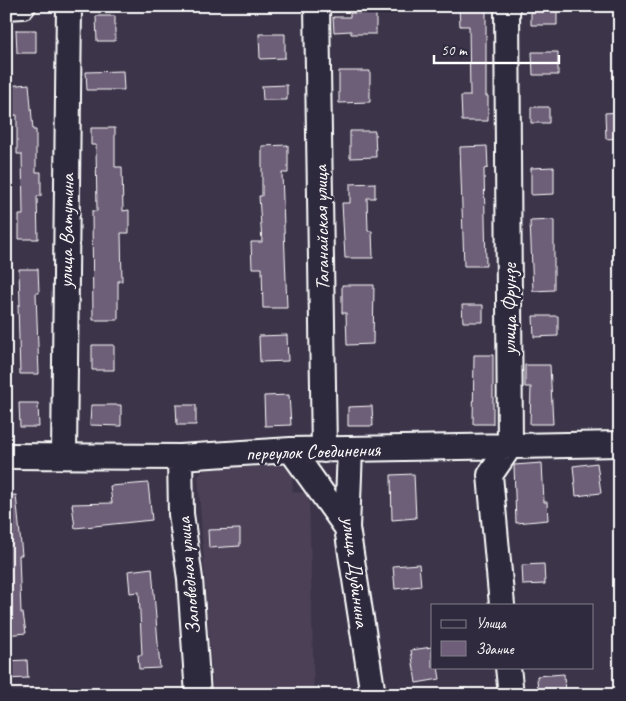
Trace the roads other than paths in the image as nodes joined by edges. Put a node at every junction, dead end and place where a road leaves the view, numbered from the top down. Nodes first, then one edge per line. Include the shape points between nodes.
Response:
1 (23, 6) edge
2 (69, 6) edge
3 (317, 6) edge
4 (507, 6) edge
5 (6, 7) edge
6 (620, 444) edge
7 (510, 446) junction
8 (350, 449) junction
9 (291, 450) junction
10 (324, 450) junction
11 (64, 455) junction
12 (6, 456) edge
13 (180, 457) junction
14 (347, 528) junction
15 (502, 604) edge
16 (508, 668) edge
17 (198, 695) edge
18 (373, 695) edge
19 (511, 695) edge

1 - 5 street
2 - 11 street, улица Ватутина
3 - 10 street, Таганайская улица
4 - 7 street, улица Фрунзе
6 - 7 street, переулок Соединения
7 - 8 street, переулок Соединения
7 - 15 street via 490,475
8 - 10 street, переулок Соединения
8 - 14 street, улица Дубинина
9 - 10 street, переулок Соединения
9 - 13 street, переулок Соединения
9 - 14 street
11 - 12 street, переулок Соединения
11 - 13 street, переулок Соединения
13 - 17 street, Заповедная улица via 181,514 190,579
14 - 18 street, улица Дубинина
16 - 19 street

